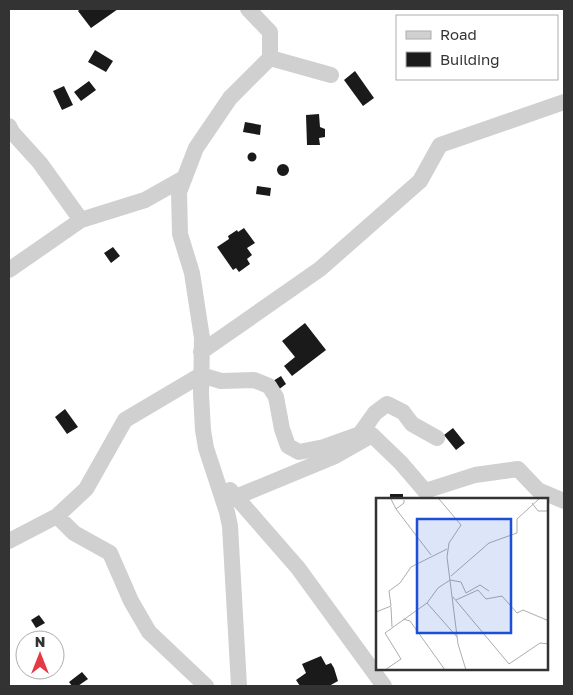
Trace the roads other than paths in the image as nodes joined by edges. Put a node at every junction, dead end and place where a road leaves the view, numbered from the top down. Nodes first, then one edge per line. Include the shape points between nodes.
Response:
1 (248, 9) edge
2 (270, 58) junction
3 (331, 75) dead end
4 (564, 102) edge
5 (9, 126) edge
6 (184, 178) junction
7 (82, 220) junction
8 (9, 270) edge
9 (201, 352) junction
10 (201, 374) junction
11 (437, 438) dead end
12 (215, 473) junction
13 (236, 497) junction
14 (564, 501) edge
15 (57, 516) junction
16 (9, 541) edge
17 (206, 686) edge
18 (239, 686) edge
19 (384, 686) edge

1 - 2 street via 270,32
2 - 3 street
2 - 6 street via 230,98 196,148
4 - 9 street via 440,145 420,181 327,263
5 - 7 street
6 - 7 street via 145,200
6 - 9 street via 179,192 180,234 192,273 202,338
7 - 8 street
9 - 10 street
10 - 11 street via 221,381 254,380 269,386 276,397 288,446 300,452 360,434 375,413 387,404
10 - 12 street via 206,448
10 - 15 street via 125,420 86,489
12 - 13 street
12 - 18 street via 230,526
13 - 14 street via 335,456 372,436 425,491 475,475 518,469 538,490
13 - 19 street via 298,568
15 - 16 street
15 - 17 street via 74,533 110,553 149,632

